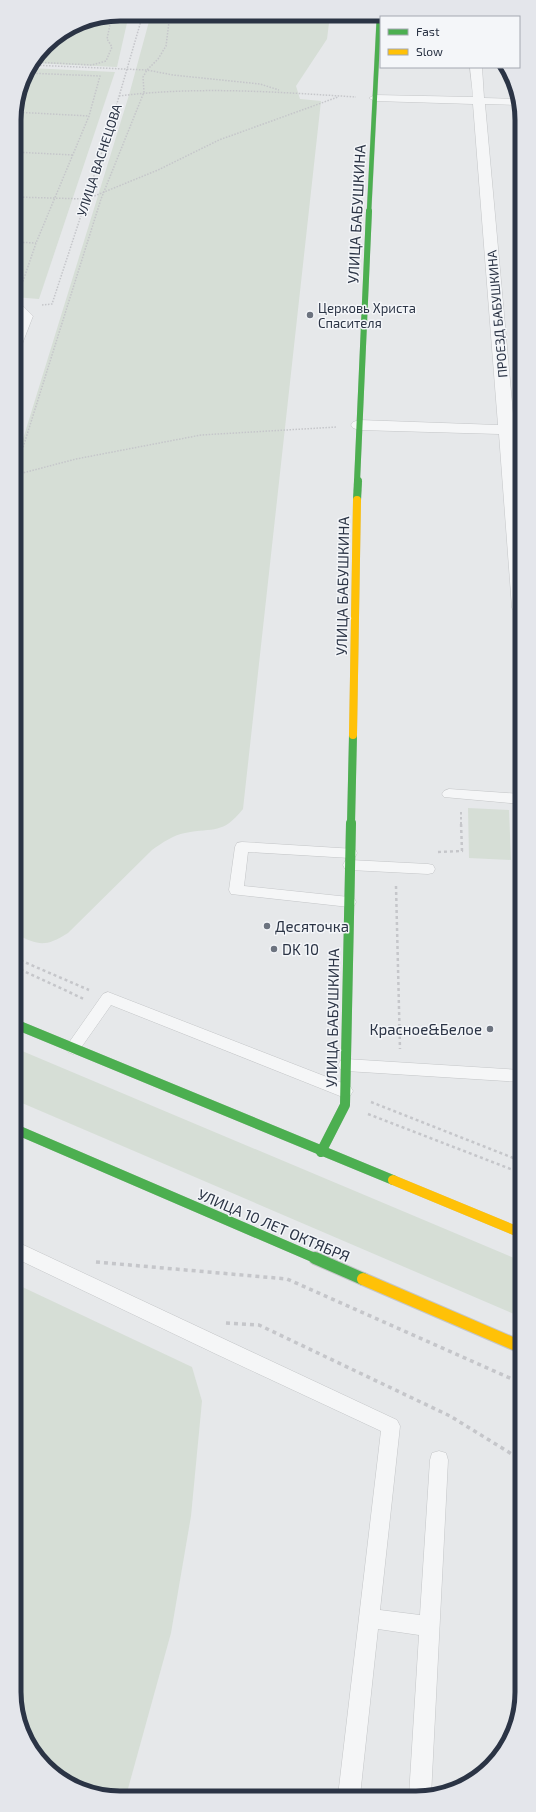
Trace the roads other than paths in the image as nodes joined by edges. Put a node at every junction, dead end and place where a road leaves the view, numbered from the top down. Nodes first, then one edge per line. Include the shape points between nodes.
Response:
1 (379, 21) edge
2 (476, 68) edge
3 (375, 98) junction
4 (478, 101) junction
5 (513, 102) edge
6 (21, 309) edge
7 (21, 334) edge
8 (359, 425) junction
9 (514, 430) edge
10 (515, 455) edge
11 (455, 795) road end
12 (515, 798) edge
13 (350, 859) junction
14 (428, 869) dead end
15 (349, 902) junction
16 (21, 1026) edge
17 (73, 1048) junction
18 (346, 1065) junction
19 (515, 1076) edge
20 (345, 1091) junction
21 (21, 1132) edge
22 (322, 1152) junction
23 (515, 1231) edge
24 (21, 1251) edge
25 (515, 1344) edge
26 (439, 1460) dead end
27 (369, 1618) junction
28 (429, 1626) junction
29 (350, 1791) edge
30 (420, 1791) edge

1 - 3 street, УЛИЦА БАБУШКИНА
2 - 4 street, ПРОЕЗД БАБУШКИНА
3 - 4 street
3 - 8 street, УЛИЦА БАБУШКИНА
4 - 5 street
4 - 9 street, ПРОЕЗД БАБУШКИНА
6 - 7 lane via 28,316
8 - 9 street
8 - 13 street, УЛИЦА БАБУШКИНА
9 - 10 street, ПРОЕЗД БАБУШКИНА
11 - 12 lane
13 - 14 lane via 400,868
13 - 15 street, УЛИЦА БАБУШКИНА
13 - 15 lane via 242,847 236,890
15 - 18 street, УЛИЦА БАБУШКИНА
16 - 17 street
17 - 20 lane via 108,998
17 - 22 street
18 - 19 lane
18 - 20 street, УЛИЦА БАБУШКИНА
20 - 22 street, УЛИЦА БАБУШКИНА via 345,1106
21 - 25 street, УЛИЦА 10 ЛЕТ ОКТЯБРЯ
22 - 23 street
24 - 27 lane via 391,1426
26 - 28 lane
27 - 28 lane
27 - 29 lane
28 - 30 lane

